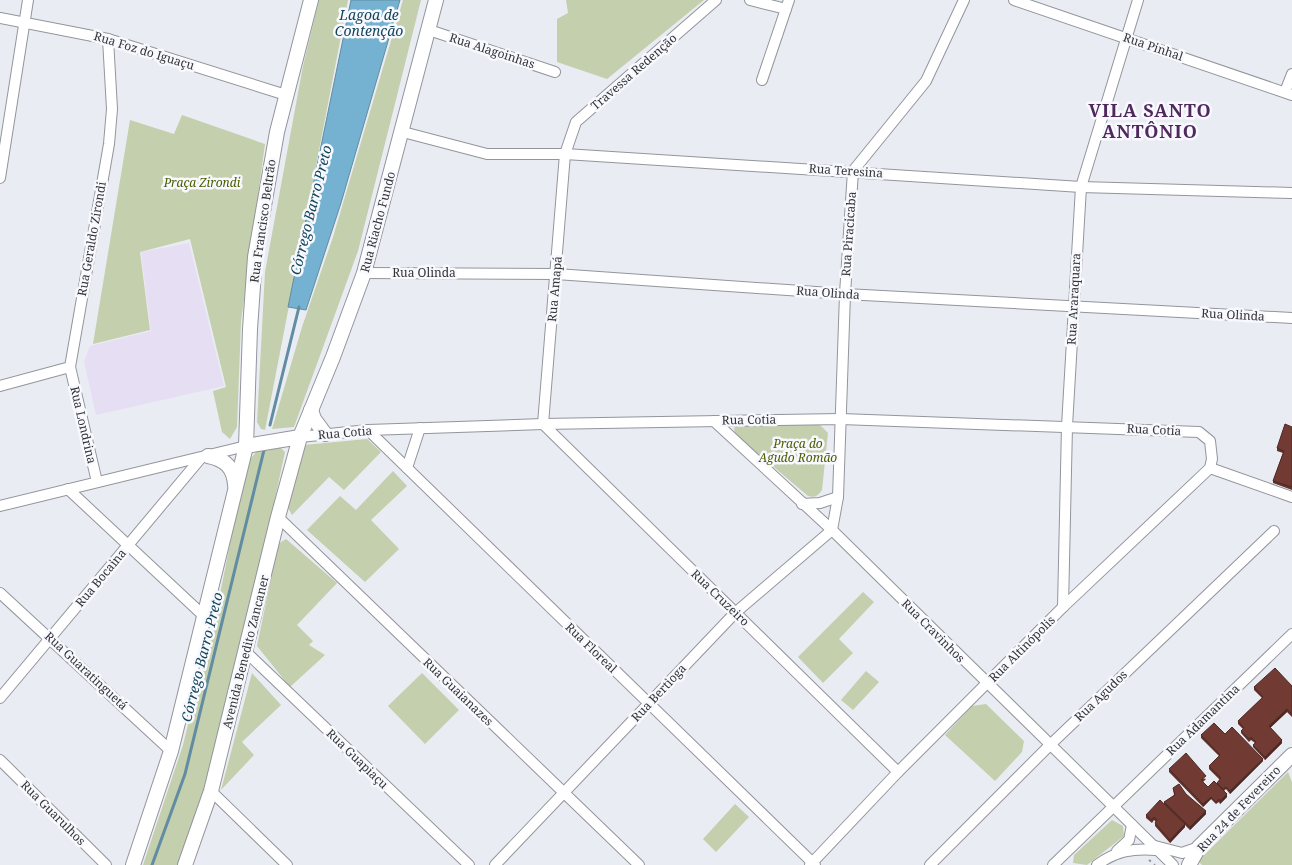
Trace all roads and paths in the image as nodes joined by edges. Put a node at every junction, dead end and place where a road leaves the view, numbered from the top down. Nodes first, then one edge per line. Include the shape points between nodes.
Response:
1 (28, 0) edge
2 (310, 0) edge
3 (436, 0) edge
4 (716, 0) edge
5 (750, 0) edge
6 (964, 0) edge
7 (1014, 0) edge
8 (1138, 0) edge
9 (788, 5) edge
10 (0, 18) edge
11 (24, 21) junction
12 (429, 30) junction
13 (1125, 38) junction
14 (108, 39) junction
15 (555, 72) dead end
16 (1292, 74) edge
17 (762, 80) dead end
18 (1289, 94) edge
19 (286, 95) junction
20 (403, 132) junction
21 (565, 154) junction
22 (853, 171) junction
23 (0, 178) edge
24 (1081, 187) junction
25 (1292, 193) edge
26 (364, 273) junction
27 (556, 274) junction
28 (845, 294) junction
29 (1074, 307) junction
30 (1292, 318) edge
31 (70, 367) junction
32 (0, 386) edge
33 (311, 410) junction
34 (841, 419) junction
35 (714, 421) junction
36 (543, 424) junction
37 (1067, 426) junction
38 (420, 428) junction
39 (368, 430) junction
40 (325, 434) junction
41 (300, 436) junction
42 (246, 446) junction
43 (205, 457) junction
44 (406, 468) junction
45 (1210, 468) junction
46 (97, 482) junction
47 (235, 487) junction
48 (68, 489) junction
49 (1292, 496) edge
50 (838, 497) junction
51 (802, 504) junction
52 (0, 506) edge
53 (278, 517) junction
54 (832, 530) junction
55 (1274, 531) dead end
56 (129, 545) junction
57 (0, 593) edge
58 (1063, 607) junction
59 (735, 613) junction
60 (206, 617) junction
61 (1292, 634) edge
62 (50, 638) junction
63 (246, 652) junction
64 (987, 684) junction
65 (0, 698) edge
66 (649, 705) junction
67 (1050, 745) junction
68 (171, 751) junction
69 (1292, 755) edge
70 (0, 760) edge
71 (1286, 766) edge
72 (898, 772) junction
73 (212, 791) junction
74 (563, 793) junction
75 (1113, 806) junction
76 (1132, 825) junction
77 (1153, 847) junction
78 (1199, 847) junction
79 (1113, 855) junction
80 (812, 864) edge
81 (1171, 864) edge
82 (106, 865) edge
83 (134, 865) edge
84 (184, 865) edge
85 (287, 865) edge
86 (469, 865) edge
87 (495, 865) edge
88 (639, 865) edge
89 (930, 865) edge
90 (1053, 865) edge
91 (1097, 865) edge
92 (1189, 865) edge

1 - 11 street
2 - 19 main road, Rua Francisco Beltrão
3 - 12 main road, Rua Riacho Fundo
4 - 21 street, Travessa Redenção via 576,122
5 - 9 street
6 - 22 street via 926,81
7 - 13 street, Rua Pinhal
8 - 13 street, Rua Araraquara
9 - 17 street
10 - 11 street, Rua Foz do Iguaçu
11 - 14 street, Rua Foz do Iguaçu
11 - 23 street
12 - 15 street, Rua Alagoinhas
12 - 20 main road, Rua Riacho Fundo
13 - 18 street, Rua Pinhal
13 - 24 street, Rua Araraquara
14 - 19 street, Rua Foz do Iguaçu
14 - 31 street, Rua Geraldo Zirondi via 112,109 109,144
16 - 18 street
19 - 42 main road, Rua Francisco Beltrão via 255,257
20 - 21 street, Rua Teresina via 487,154
20 - 26 main road, Rua Riacho Fundo
21 - 22 street, Rua Teresina
21 - 27 street, Rua Amapá
22 - 24 street, Rua Teresina
22 - 28 street, Rua Piracicaba
24 - 25 street, Rua Teresina
24 - 29 street, Rua Araraquara
26 - 27 street, Rua Olinda
26 - 33 main road, Rua Riacho Fundo
27 - 28 street, Rua Olinda
27 - 36 street, Rua Amapá
28 - 29 street, Rua Olinda
28 - 34 street, Rua Piracicaba
29 - 30 street, Rua Olinda
29 - 37 street, Rua Araraquara
31 - 32 street
31 - 46 street, Rua Londrina
33 - 40 main road
33 - 41 main road, Rua Riacho Fundo
34 - 35 street, Rua Cotia
34 - 37 street, Rua Cotia
34 - 50 street, Rua Piracicaba
35 - 36 street, Rua Cotia
35 - 51 street, Rua Cravinhos
36 - 38 street, Rua Cotia
36 - 59 street, Rua Cruzeiro
37 - 45 street, Rua Cotia via 1199,432 1210,441
37 - 58 street, Rua Araraquara
38 - 39 street, Rua Cotia
38 - 44 street
39 - 40 street, Rua Cotia
39 - 44 street, Rua Floreal
40 - 41 street, Rua Cotia
41 - 42 main road
41 - 53 main road, Avenida Benedito Zancaner
42 - 43 street
42 - 47 main road
43 - 46 street
43 - 47 main road via 225,462 235,478
43 - 56 street, Rua Bocaina
44 - 66 street, Rua Floreal
45 - 49 street
45 - 58 street, Rua Altinópolis
46 - 48 street
47 - 60 main road
48 - 52 street
48 - 56 street
50 - 51 street
50 - 54 street, Rua Piracicaba
51 - 54 street, Rua Cravinhos
53 - 63 main road, Avenida Benedito Zancaner
53 - 74 street, Rua Guaianazes
54 - 59 street, Rua Bertioga
54 - 64 street, Rua Cravinhos
55 - 67 street, Rua Agudos
56 - 60 street
56 - 62 street, Rua Bocaina
57 - 62 street, Rua Guaratinguetá
58 - 64 street, Rua Altinópolis
59 - 66 street, Rua Bertioga
59 - 72 street, Rua Cruzeiro
60 - 68 main road
61 - 75 street, Rua Adamantina
62 - 65 street, Rua Bocaina
62 - 68 street, Rua Guaratinguetá
63 - 73 main road, Avenida Benedito Zancaner
63 - 86 street, Rua Guapiaçu
64 - 67 street, Rua Cravinhos
64 - 72 street, Rua Altinópolis
66 - 74 street, Rua Bertioga
66 - 80 street, Rua Floreal
67 - 75 street, Rua Cravinhos
67 - 89 street, Rua Agudos
68 - 83 main road
69 - 71 main road, Rua 24 de Fevereiro
70 - 82 street, Rua Guarulhos
71 - 78 main road, Rua 24 de Fevereiro
72 - 80 street, Rua Altinópolis
73 - 84 main road, Avenida Benedito Zancaner
73 - 85 street
74 - 87 street, Rua Bertioga
74 - 88 street, Rua Guaianazes
75 - 76 street, Rua Cravinhos
75 - 90 street, Rua Adamantina
76 - 77 street, Rua Cravinhos
76 - 79 street via 1129,840
77 - 78 street via 1182,853
77 - 79 street
77 - 81 street, Rua Cravinhos
78 - 92 main road, Rua 24 de Fevereiro
79 - 91 street

